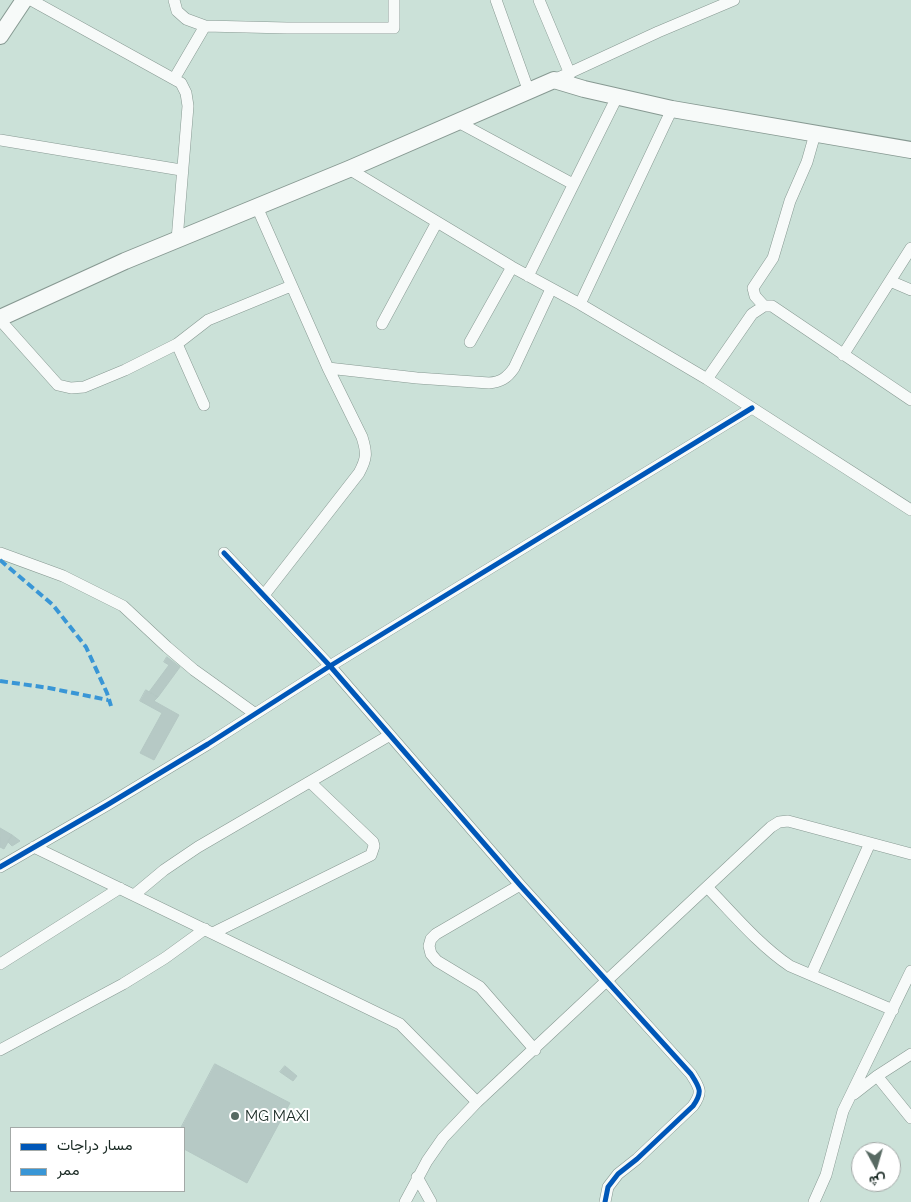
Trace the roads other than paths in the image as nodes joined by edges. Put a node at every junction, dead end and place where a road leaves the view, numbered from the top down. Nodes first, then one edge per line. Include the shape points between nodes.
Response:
1 (24, 0) edge
2 (31, 0) edge
3 (174, 0) edge
4 (394, 0) edge
5 (496, 0) edge
6 (539, 0) edge
7 (734, 0) edge
8 (205, 26) junction
9 (0, 36) edge
10 (570, 74) junction
11 (174, 79) junction
12 (554, 80) junction
13 (529, 92) junction
14 (617, 97) junction
15 (672, 108) junction
16 (458, 122) junction
17 (815, 134) junction
18 (0, 140) edge
19 (911, 150) edge
20 (349, 169) junction
21 (181, 170) junction
22 (573, 184) junction
23 (257, 207) junction
24 (437, 222) junction
25 (177, 240) junction
26 (911, 248) edge
27 (512, 267) junction
28 (528, 276) junction
29 (890, 281) junction
30 (291, 286) junction
31 (551, 290) junction
32 (911, 290) edge
33 (580, 304) junction
34 (764, 306) junction
35 (0, 319) edge
36 (382, 324) dead end
37 (470, 342) dead end
38 (177, 344) junction
39 (843, 355) junction
40 (328, 368) junction
41 (706, 379) junction
42 (911, 400) edge
43 (204, 405) dead end
44 (752, 408) junction
45 (911, 510) edge
46 (0, 552) edge
47 (224, 553) dead end
48 (264, 595) junction
49 (330, 666) junction
50 (254, 714) junction
51 (390, 735) junction
52 (310, 782) junction
53 (870, 843) junction
54 (34, 847) junction
55 (909, 852) edge
56 (0, 867) edge
57 (520, 885) junction
58 (120, 888) junction
59 (708, 888) junction
60 (134, 895) junction
61 (209, 931) junction
62 (0, 964) edge
63 (911, 971) edge
64 (811, 975) junction
65 (608, 982) junction
66 (893, 1010) junction
67 (0, 1050) edge
68 (535, 1050) junction
69 (911, 1054) edge
70 (877, 1076) junction
71 (851, 1097) junction
72 (478, 1102) junction
73 (911, 1118) edge
74 (417, 1178) junction
75 (405, 1202) edge
76 (431, 1202) edge
77 (605, 1202) edge
78 (814, 1202) edge

1 - 9 street
2 - 11 street
3 - 8 street via 176,11 186,19
4 - 8 street via 394,28
5 - 13 street
6 - 10 street
7 - 10 street
8 - 11 street
10 - 12 street
11 - 21 street via 181,83 188,106
12 - 13 street
12 - 14 street
13 - 16 street
14 - 15 street
14 - 22 street
15 - 17 street
15 - 33 street
16 - 20 street
16 - 22 street
17 - 19 street
17 - 34 street via 773,258 753,288
18 - 21 street
20 - 23 street
20 - 24 street
21 - 25 street
22 - 28 street
23 - 25 street
23 - 30 street
24 - 27 street
24 - 36 street
25 - 35 street
26 - 29 street
27 - 28 street
27 - 37 street
28 - 31 street
29 - 32 street
29 - 39 street
30 - 38 street via 208,320
30 - 40 street
31 - 33 street
31 - 40 street via 514,368 500,382 416,378
33 - 41 street
34 - 39 street via 772,306
34 - 41 street via 752,314
35 - 38 street via 58,385 71,388 84,387 125,370
38 - 43 street
39 - 42 street
40 - 48 street via 362,438 366,461
41 - 44 street
44 - 45 street
44 - 49 street
46 - 50 street via 63,576 123,606 194,670
47 - 48 street
48 - 49 street
49 - 50 street
49 - 51 street
50 - 54 street
51 - 52 street
51 - 57 street
52 - 60 street via 198,847
52 - 61 street via 373,842 371,855
53 - 55 street
53 - 59 street via 798,823 779,822
53 - 64 street
54 - 56 street
54 - 58 street
57 - 65 street
57 - 68 street via 436,934 429,946 437,961 480,987
58 - 60 street
58 - 62 street
59 - 64 street via 774,956
59 - 65 street
60 - 61 street
61 - 67 street via 123,984
61 - 72 street via 400,1024
63 - 66 street
64 - 66 street
65 - 68 street
65 - 77 street via 692,1074 700,1091 693,1106 618,1174 608,1187
66 - 71 street
68 - 72 street
69 - 70 street
70 - 71 street
70 - 73 street
71 - 78 street via 843,1111 826,1175
72 - 74 street via 443,1138
74 - 75 street
74 - 76 street

